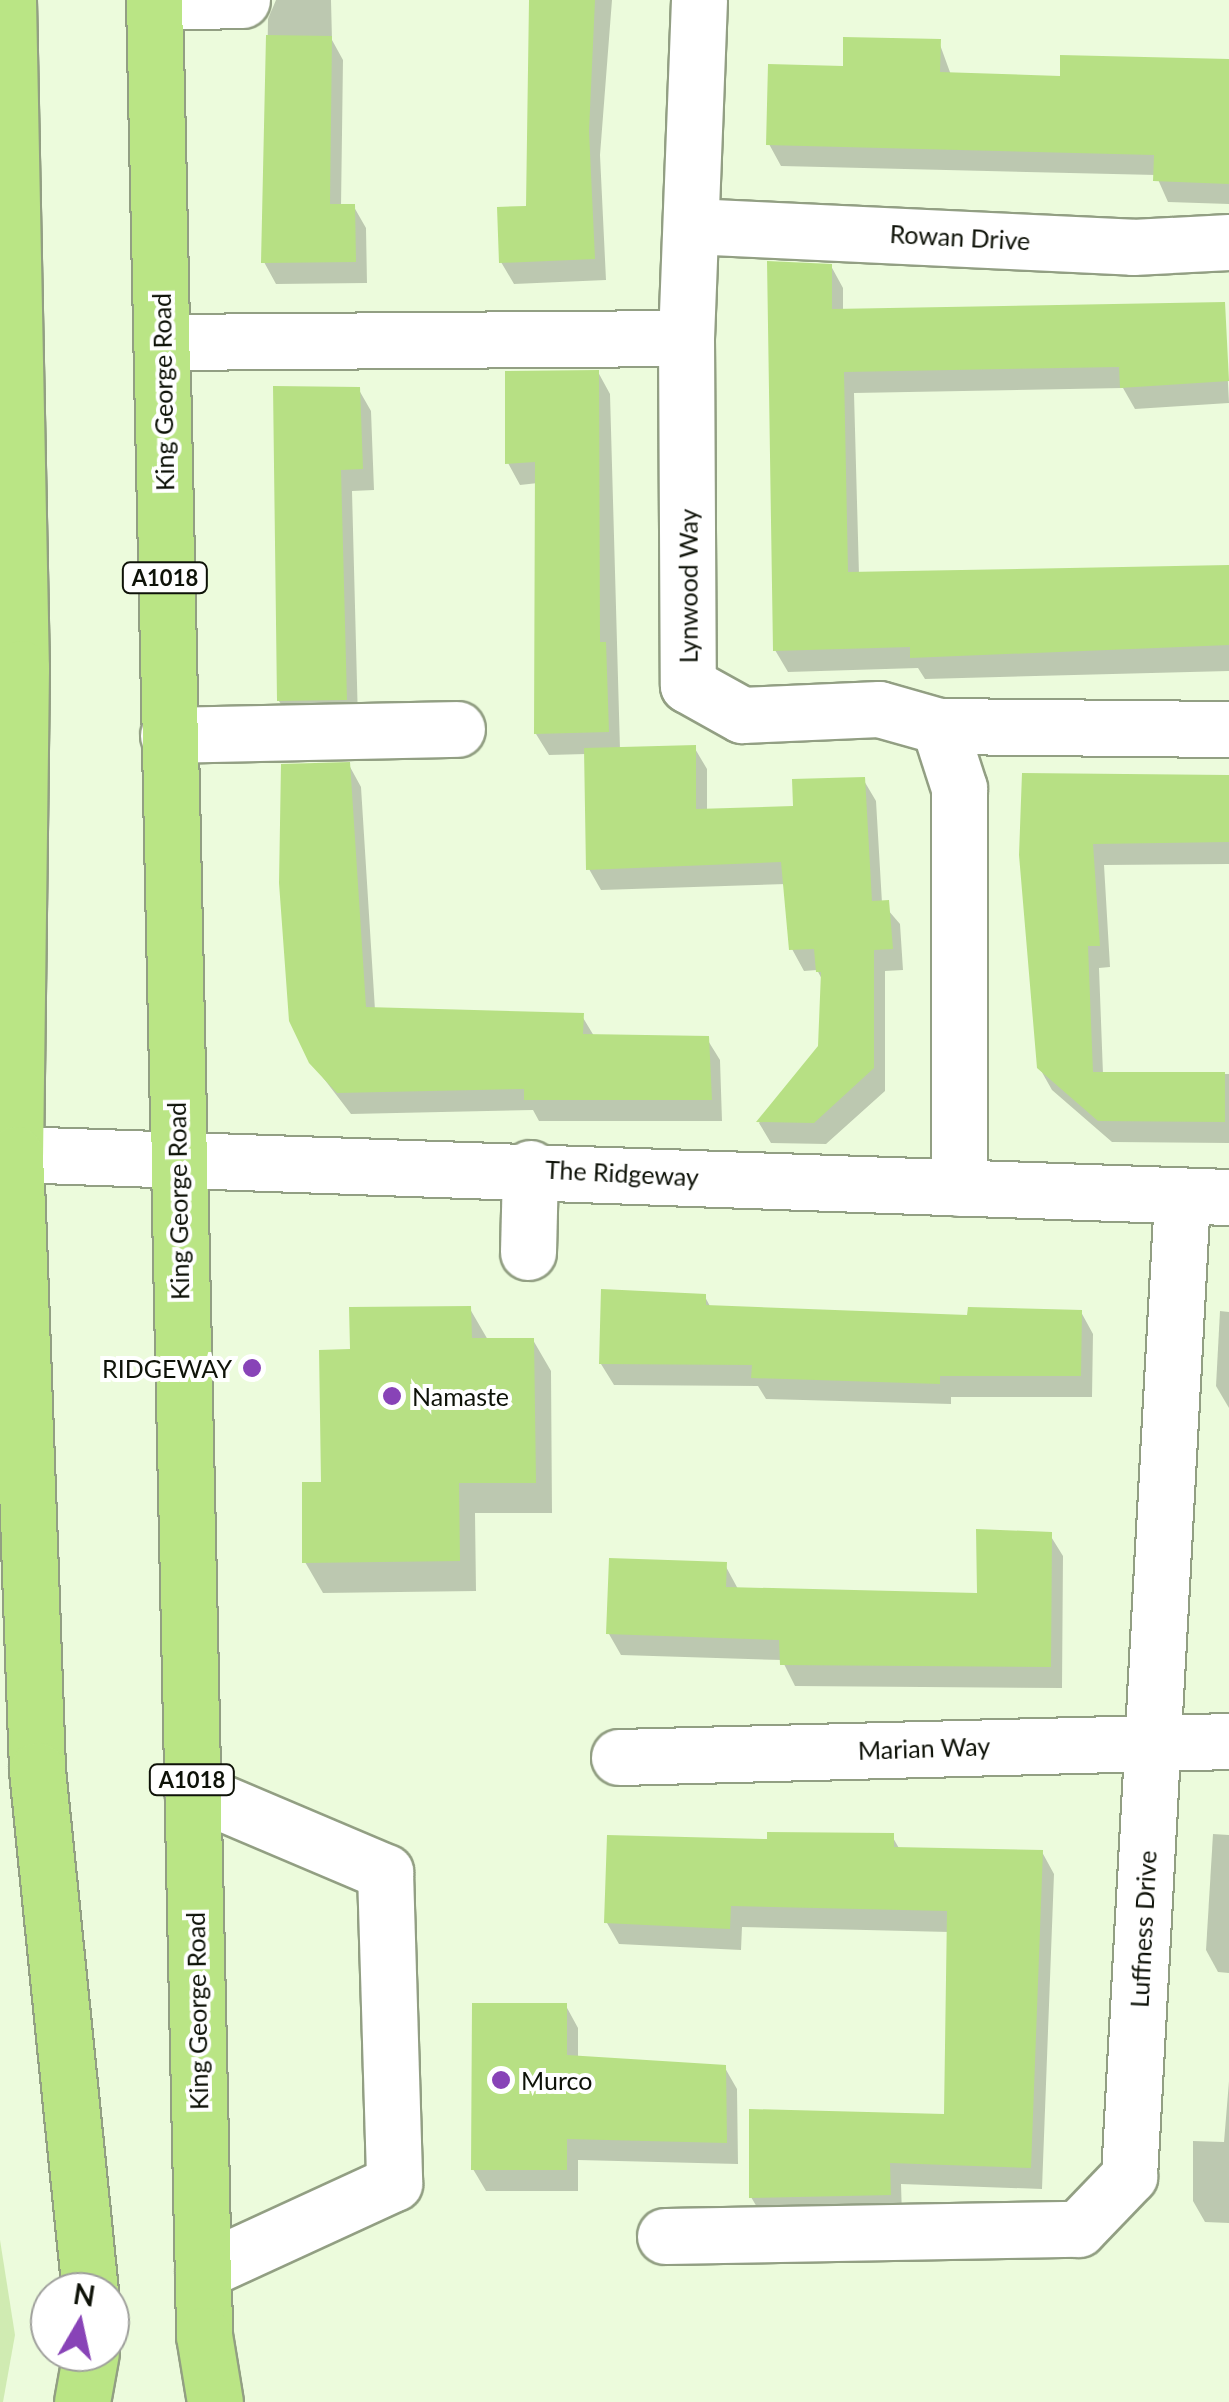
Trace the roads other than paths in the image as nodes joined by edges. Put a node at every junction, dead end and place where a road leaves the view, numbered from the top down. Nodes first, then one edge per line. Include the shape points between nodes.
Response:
1 (8, 0) edge
2 (242, 0) edge
3 (699, 0) edge
4 (154, 1) edge
5 (691, 226) junction
6 (1229, 242) edge
7 (686, 338) junction
8 (162, 342) junction
9 (939, 726) junction
10 (458, 728) dead end
11 (1229, 728) edge
12 (168, 735) junction
13 (15, 1154) junction
14 (177, 1156) junction
15 (530, 1168) junction
16 (959, 1188) junction
17 (1205, 1197) edge
18 (528, 1252) dead end
19 (1154, 1740) junction
20 (1229, 1740) edge
21 (619, 1757) dead end
22 (192, 1790) junction
23 (665, 2236) dead end
24 (203, 2271) junction
25 (88, 2272) edge
26 (87, 2372) edge
27 (82, 2402) edge
28 (215, 2402) edge

1 - 13 highway via 21,668
2 - 4 street
3 - 5 street, Lynwood Way
4 - 8 highway, King George Road / A1018
5 - 6 street, Rowan Drive via 1132,246
5 - 7 street, Lynwood Way
7 - 8 street
7 - 9 street, Lynwood Way via 688,685 742,715 879,710
8 - 12 highway, King George Road / A1018
9 - 11 street
9 - 16 street via 959,788
10 - 12 street
12 - 14 highway, King George Road / A1018
13 - 14 street, The Ridgeway
13 - 25 highway via 37,1770
14 - 15 street, The Ridgeway
14 - 22 highway, King George Road / A1018
15 - 16 street, The Ridgeway
15 - 18 street
16 - 17 street, The Ridgeway
17 - 19 street, Luffness Drive
19 - 20 street, Marian Way
19 - 21 street, Marian Way
19 - 23 street, Luffness Drive via 1129,2176 1078,2230
22 - 24 highway, King George Road / A1018
22 - 24 street via 385,1872 394,2183
24 - 28 highway, King George Road / A1018
26 - 27 highway

